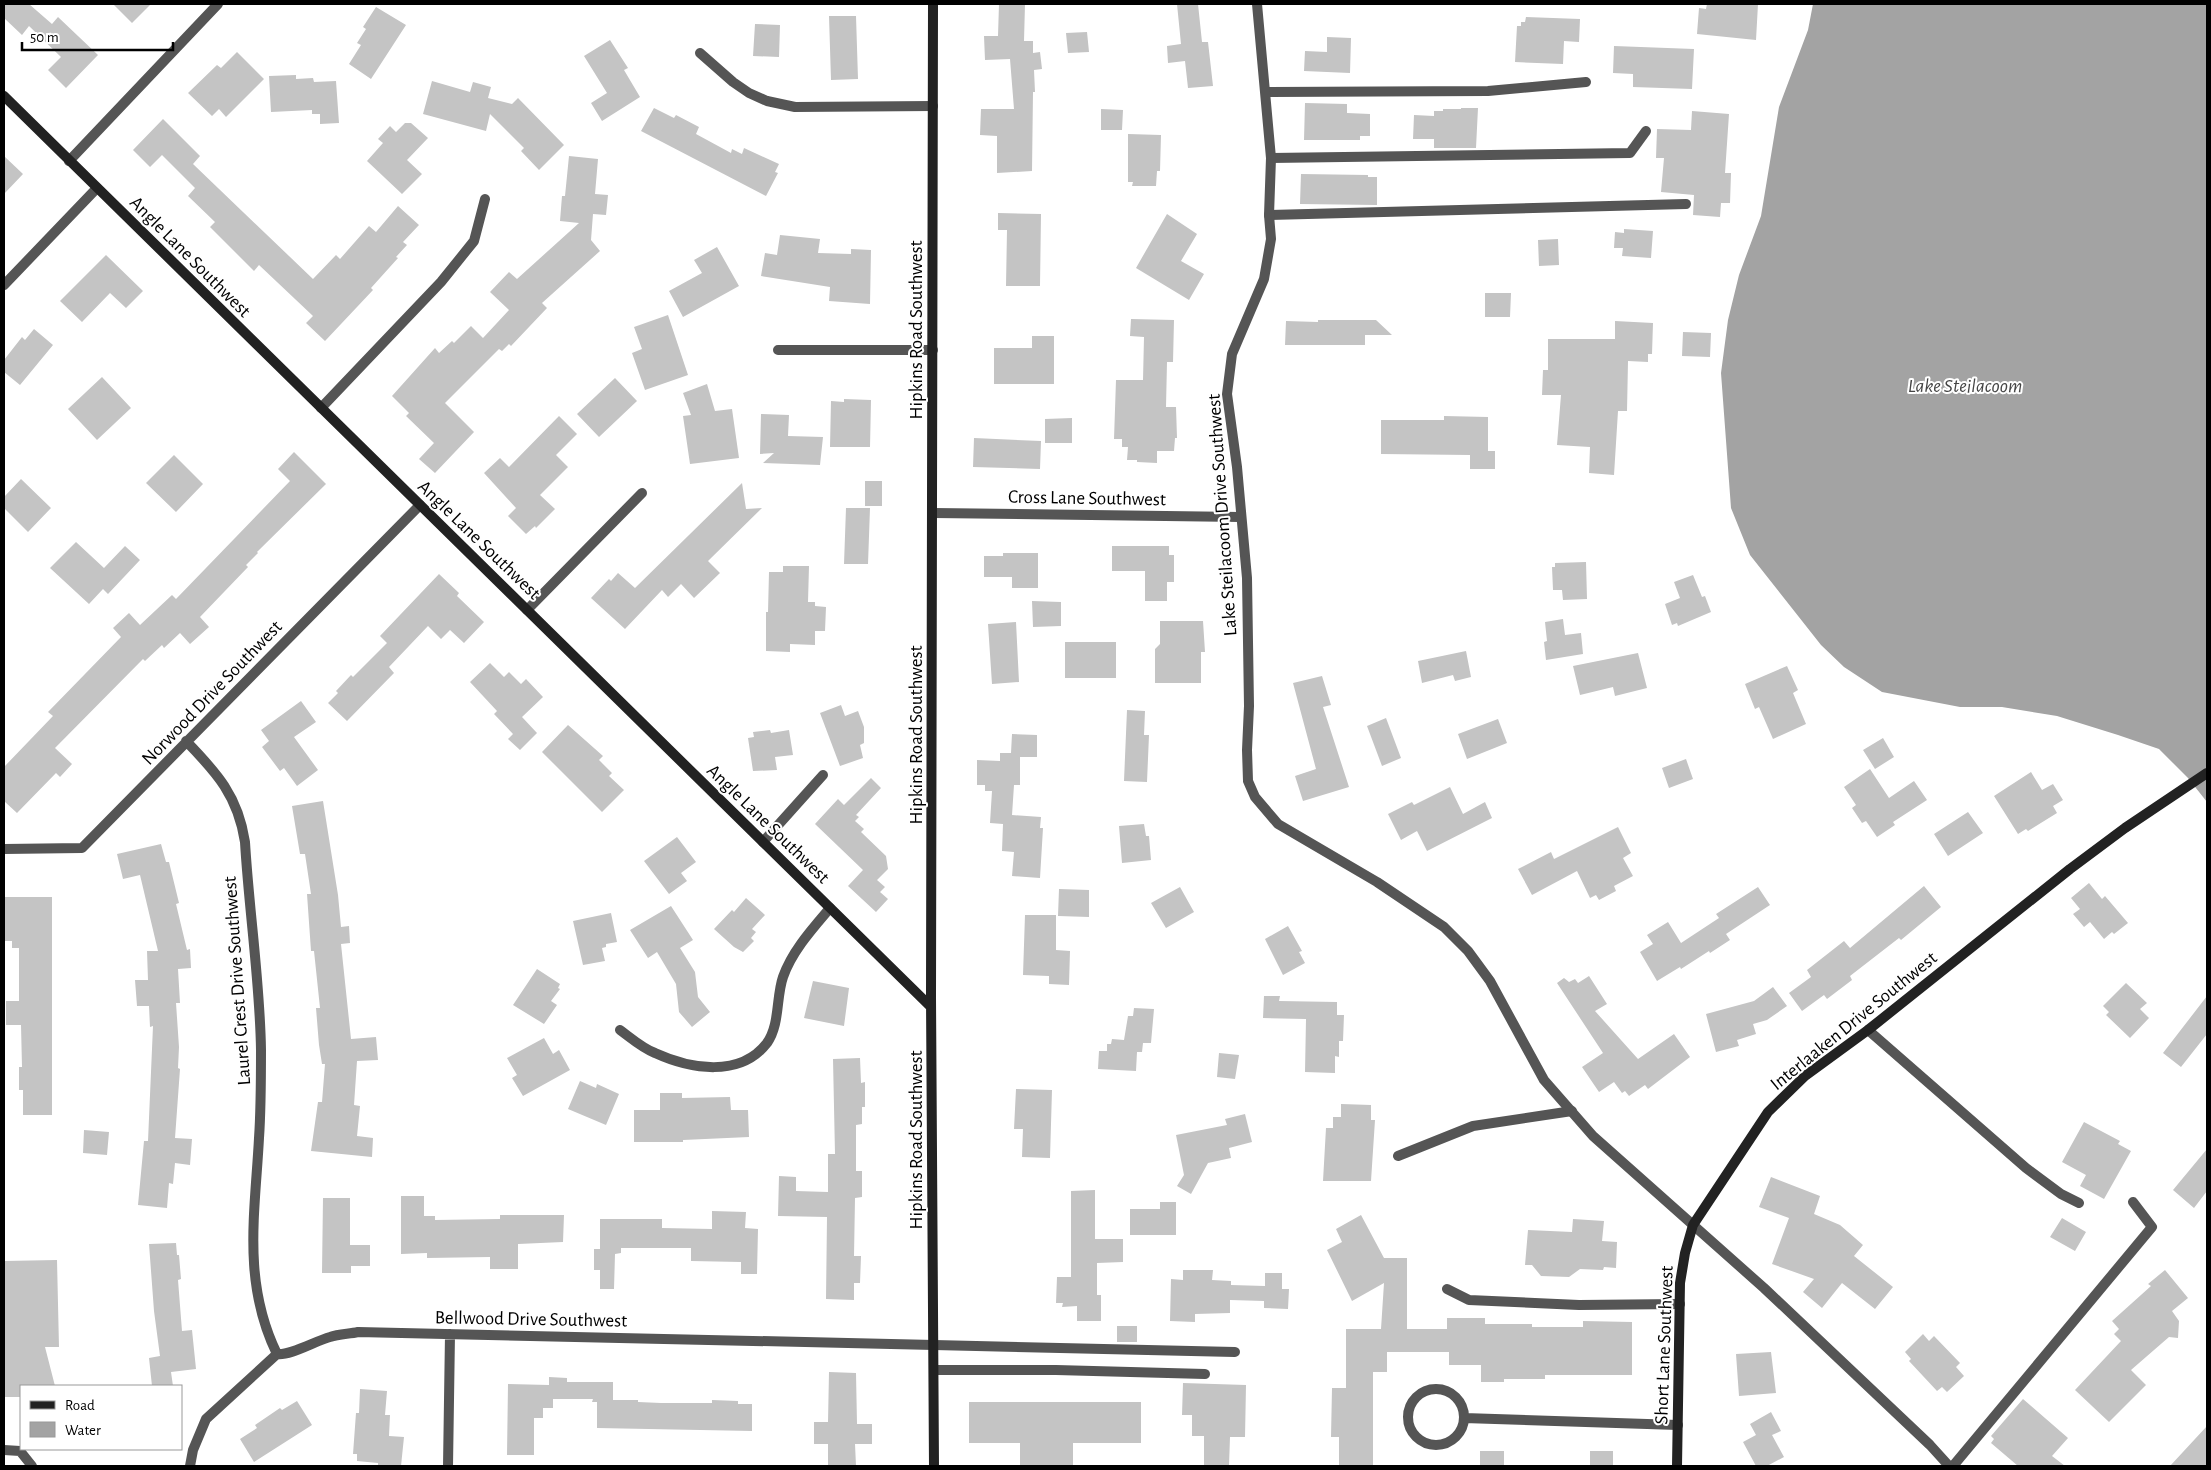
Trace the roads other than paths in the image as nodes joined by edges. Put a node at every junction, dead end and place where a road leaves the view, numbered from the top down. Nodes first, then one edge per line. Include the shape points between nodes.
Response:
1 (218, 4) edge
2 (933, 4) edge
3 (1257, 4) edge
4 (700, 53) dead end
5 (1586, 82) dead end
6 (1266, 92) junction
7 (4, 96) edge
8 (933, 106) junction
9 (1646, 131) dead end
10 (1271, 158) junction
11 (69, 161) junction
12 (97, 188) junction
13 (485, 198) dead end
14 (1686, 204) dead end
15 (1268, 215) junction
16 (4, 285) edge
17 (778, 350) dead end
18 (932, 350) junction
19 (321, 408) junction
20 (642, 493) dead end
21 (420, 505) junction
22 (934, 513) junction
23 (1240, 517) junction
24 (527, 610) junction
25 (186, 741) junction
26 (2207, 773) edge
27 (823, 775) dead end
28 (763, 842) junction
29 (4, 849) edge
30 (830, 908) junction
31 (931, 1007) junction
32 (620, 1030) dead end
33 (1868, 1030) junction
34 (1572, 1111) junction
35 (1398, 1156) dead end
36 (2133, 1202) dead end
37 (2079, 1203) dead end
38 (1693, 1225) junction
39 (1447, 1289) dead end
40 (1680, 1304) junction
41 (450, 1334) junction
42 (934, 1345) junction
43 (1235, 1352) dead end
44 (277, 1354) junction
45 (934, 1370) junction
46 (1205, 1374) dead end
47 (1464, 1418) junction
48 (1678, 1425) junction
49 (4, 1450) edge
50 (32, 1466) edge
51 (190, 1466) edge
52 (448, 1466) edge
53 (934, 1466) edge
54 (1677, 1466) edge
55 (1949, 1466) edge
56 (1953, 1466) edge

1 - 11 street
2 - 8 street, Hipkins Road Southwest
3 - 6 street, Lake Steilacoom Drive Southwest
4 - 8 street via 733,82 767,101 795,107
5 - 6 street via 1488,91
6 - 10 street, Lake Steilacoom Drive Southwest
7 - 11 street, Angle Lane Southwest
8 - 18 street, Hipkins Road Southwest
9 - 10 street via 1630,153
10 - 15 street, Lake Steilacoom Drive Southwest
11 - 12 street, Angle Lane Southwest
12 - 16 street
12 - 19 street, Angle Lane Southwest
13 - 19 street via 474,241 441,282
14 - 15 street
15 - 23 street, Lake Steilacoom Drive Southwest via 1271,239 1264,279 1236,341 1227,394
17 - 18 street
18 - 22 street, Hipkins Road Southwest
19 - 21 street, Angle Lane Southwest
20 - 24 street
21 - 24 street, Angle Lane Southwest
21 - 25 street, Norwood Drive Southwest
22 - 23 street, Cross Lane Southwest
22 - 31 street, Hipkins Road Southwest
23 - 34 street, Lake Steilacoom Drive Southwest via 1247,578 1247,765 1248,781 1255,797 1278,824 1377,882 1444,927 1468,951 1490,981 1544,1080
24 - 28 street, Angle Lane Southwest
25 - 29 street, Norwood Drive Southwest via 82,848
25 - 44 street, Laurel Crest Drive Southwest via 214,770 241,818 244,834 261,1049 260,1136 253,1231 255,1274 259,1309
26 - 33 street, Interlaaken Drive Southwest via 2070,869
27 - 28 street
28 - 30 street, Angle Lane Southwest
30 - 31 street, Angle Lane Southwest
30 - 32 street via 809,933 783,977 768,1042 743,1062 719,1068 679,1062 655,1053
31 - 42 street, Hipkins Road Southwest
33 - 37 street via 2026,1168
33 - 38 street, Interlaaken Drive Southwest via 1805,1076 1768,1112
34 - 35 street via 1472,1126
34 - 38 street, Lake Steilacoom Drive Southwest via 1594,1136
36 - 56 street via 2152,1227
38 - 40 street, Short Lane Southwest via 1681,1276
38 - 55 street
39 - 40 street via 1469,1300 1579,1305
40 - 48 street, Short Lane Southwest
41 - 42 street, Bellwood Drive Southwest
41 - 44 street, Bellwood Drive Southwest via 358,1332 331,1336 284,1355
41 - 52 street
42 - 43 street, Bellwood Drive Southwest
42 - 45 street, Hipkins Road Southwest
44 - 51 street, Bellwood Drive Southwest via 206,1419
45 - 46 street
45 - 53 street, Hipkins Road Southwest
47 - 47 street via 1459,1401 1453,1394 1437,1388 1413,1400 1408,1416 1409,1425 1419,1440 1435,1445 1452,1440 1463,1426
47 - 48 street
48 - 54 street, Short Lane Southwest
49 - 50 street via 20,1452

